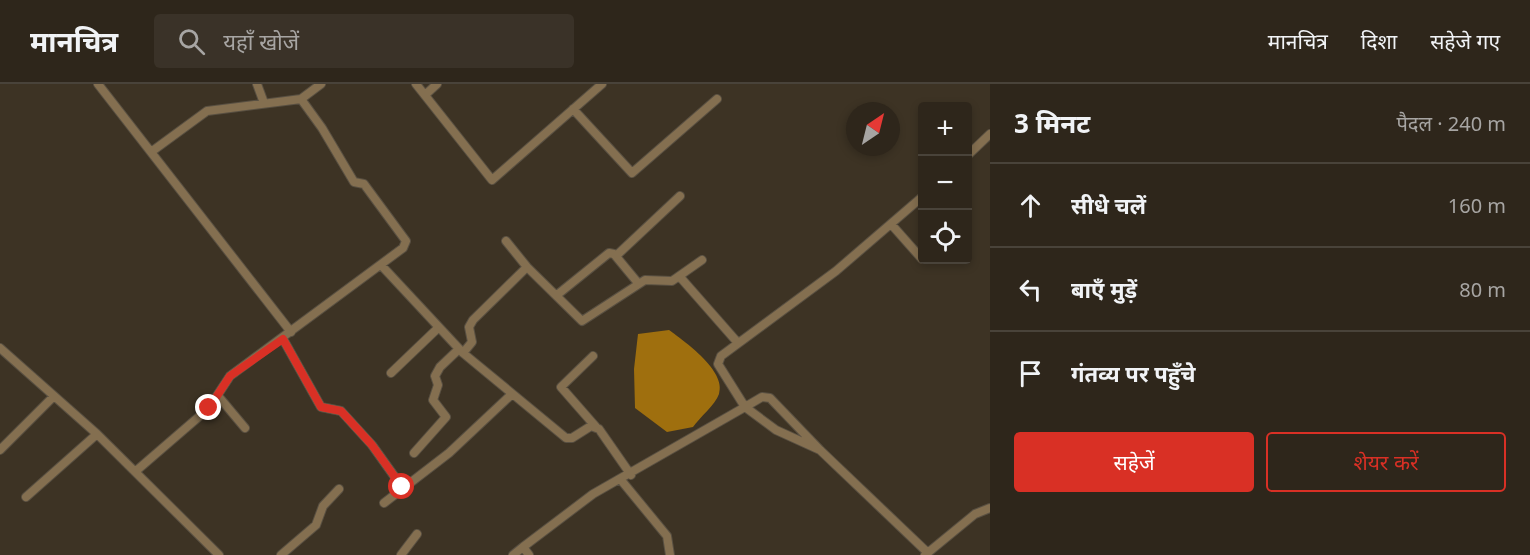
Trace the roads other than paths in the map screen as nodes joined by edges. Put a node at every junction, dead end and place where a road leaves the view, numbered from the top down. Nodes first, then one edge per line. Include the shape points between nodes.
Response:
1 (98, 84) edge
2 (257, 84) edge
3 (321, 84) edge
4 (416, 84) edge
5 (437, 84) edge
6 (601, 84) edge
7 (425, 95) junction
8 (301, 99) junction
9 (717, 99) dead end
10 (264, 103) junction
11 (573, 109) junction
12 (990, 134) edge
13 (972, 151) edge
14 (152, 152) junction
15 (680, 196) dead end
16 (918, 200) edge
17 (891, 224) junction
18 (506, 241) dead end
19 (918, 253) edge
20 (616, 256) junction
21 (702, 260) dead end
22 (381, 265) junction
23 (527, 267) junction
24 (680, 277) junction
25 (638, 283) junction
26 (557, 295) junction
27 (438, 328) junction
28 (291, 332) junction
29 (283, 339) junction
30 (738, 343) junction
31 (0, 348) edge
32 (461, 351) junction
33 (593, 356) dead end
34 (391, 373) dead end
35 (512, 394) junction
36 (54, 396) junction
37 (219, 397) junction
38 (745, 407) junction
39 (596, 427) junction
40 (245, 428) dead end
41 (97, 434) junction
42 (0, 450) edge
43 (820, 450) junction
44 (414, 453) dead end
45 (136, 471) junction
46 (631, 475) junction
47 (621, 480) junction
48 (402, 487) junction
49 (339, 489) dead end
50 (26, 497) dead end
51 (384, 503) dead end
52 (990, 508) edge
53 (417, 534) dead end
54 (524, 547) junction
55 (926, 554) edge
56 (219, 555) edge
57 (281, 555) edge
58 (401, 555) edge
59 (513, 555) edge
60 (529, 555) edge
61 (670, 555) edge

1 - 14 street
2 - 10 street
3 - 8 street
4 - 7 street
5 - 7 street
6 - 11 street
7 - 11 street via 492,180
8 - 10 street
8 - 22 street via 354,182 364,184 404,238 403,248
9 - 11 street via 632,173
10 - 14 street via 207,111
12 - 13 street
14 - 28 street
15 - 20 street
16 - 17 street
17 - 19 street
17 - 30 street via 836,271
18 - 23 street
20 - 25 street
20 - 26 street via 607,254
21 - 24 street
22 - 27 street
22 - 28 street
23 - 26 street
23 - 32 street via 473,320 469,327 472,342
24 - 25 street via 668,282 650,279
24 - 30 street
25 - 26 street via 582,321
27 - 32 street
27 - 34 street
28 - 29 street
29 - 37 street via 230,376
29 - 48 street via 321,407 341,411
30 - 38 street via 718,364
31 - 36 street
32 - 35 street
32 - 44 street via 440,367 435,376 438,385 433,400 446,417
33 - 39 street via 561,387
35 - 39 street via 566,438
35 - 48 street via 449,453
36 - 41 street
36 - 42 street
37 - 40 street
37 - 45 street
38 - 43 street via 776,430
38 - 43 street via 762,397 770,398
38 - 46 street
39 - 46 street
41 - 45 street
41 - 50 street
43 - 55 street
45 - 56 street
46 - 47 street
47 - 54 street via 586,499
47 - 61 street via 667,536
48 - 51 street
49 - 57 street via 323,506 316,525
52 - 55 street via 975,514
53 - 58 street
54 - 59 street
54 - 60 street

